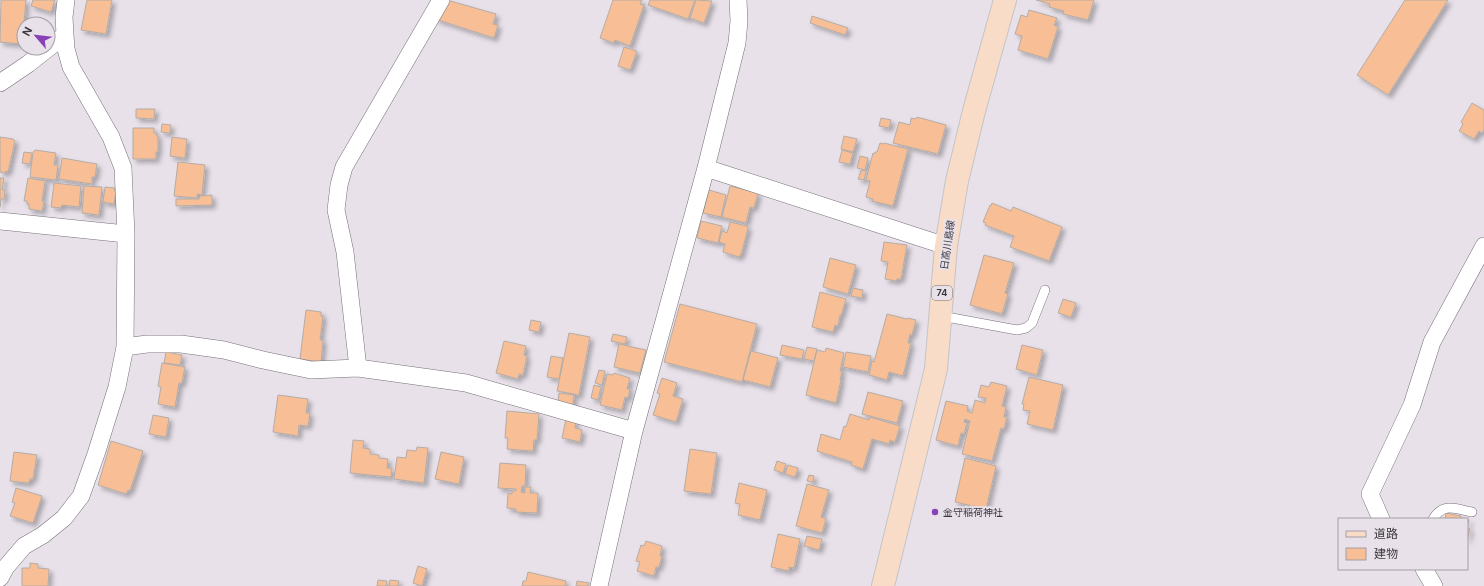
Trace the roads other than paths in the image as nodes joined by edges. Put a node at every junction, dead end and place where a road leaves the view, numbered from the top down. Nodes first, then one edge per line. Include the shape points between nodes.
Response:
1 (66, 0) edge
2 (442, 0) edge
3 (738, 0) edge
4 (1005, 0) edge
5 (65, 35) junction
6 (0, 84) edge
7 (706, 168) junction
8 (0, 221) edge
9 (126, 234) junction
10 (946, 246) junction
11 (1484, 246) edge
12 (1045, 290) dead end
13 (940, 316) junction
14 (125, 347) junction
15 (358, 368) junction
16 (634, 432) junction
17 (1472, 512) dead end
18 (1381, 518) edge
19 (1434, 518) edge
20 (1425, 570) edge
21 (0, 578) edge
22 (599, 586) edge
23 (883, 586) edge
24 (1434, 586) edge

1 - 5 street
2 - 15 street via 344,167 339,185 336,210 345,252
3 - 7 street via 737,43
4 - 10 main road, 日高川島線 / 74 via 960,167
5 - 6 street
5 - 9 street via 71,68 111,137 123,168
7 - 10 street
7 - 16 street
8 - 9 street
9 - 14 street
10 - 13 main road, 日高川島線 / 74
11 - 18 street via 1432,342 1412,406 1370,494
12 - 13 lane via 1032,323 1026,328 1017,330
13 - 23 main road, 日高川島線 / 74 via 936,369
14 - 15 street via 181,344 224,350 311,370
14 - 21 street via 117,387 81,496 64,518 24,546
15 - 16 street via 466,383
16 - 22 street
17 - 19 lane via 1445,508 1437,512
20 - 24 street

